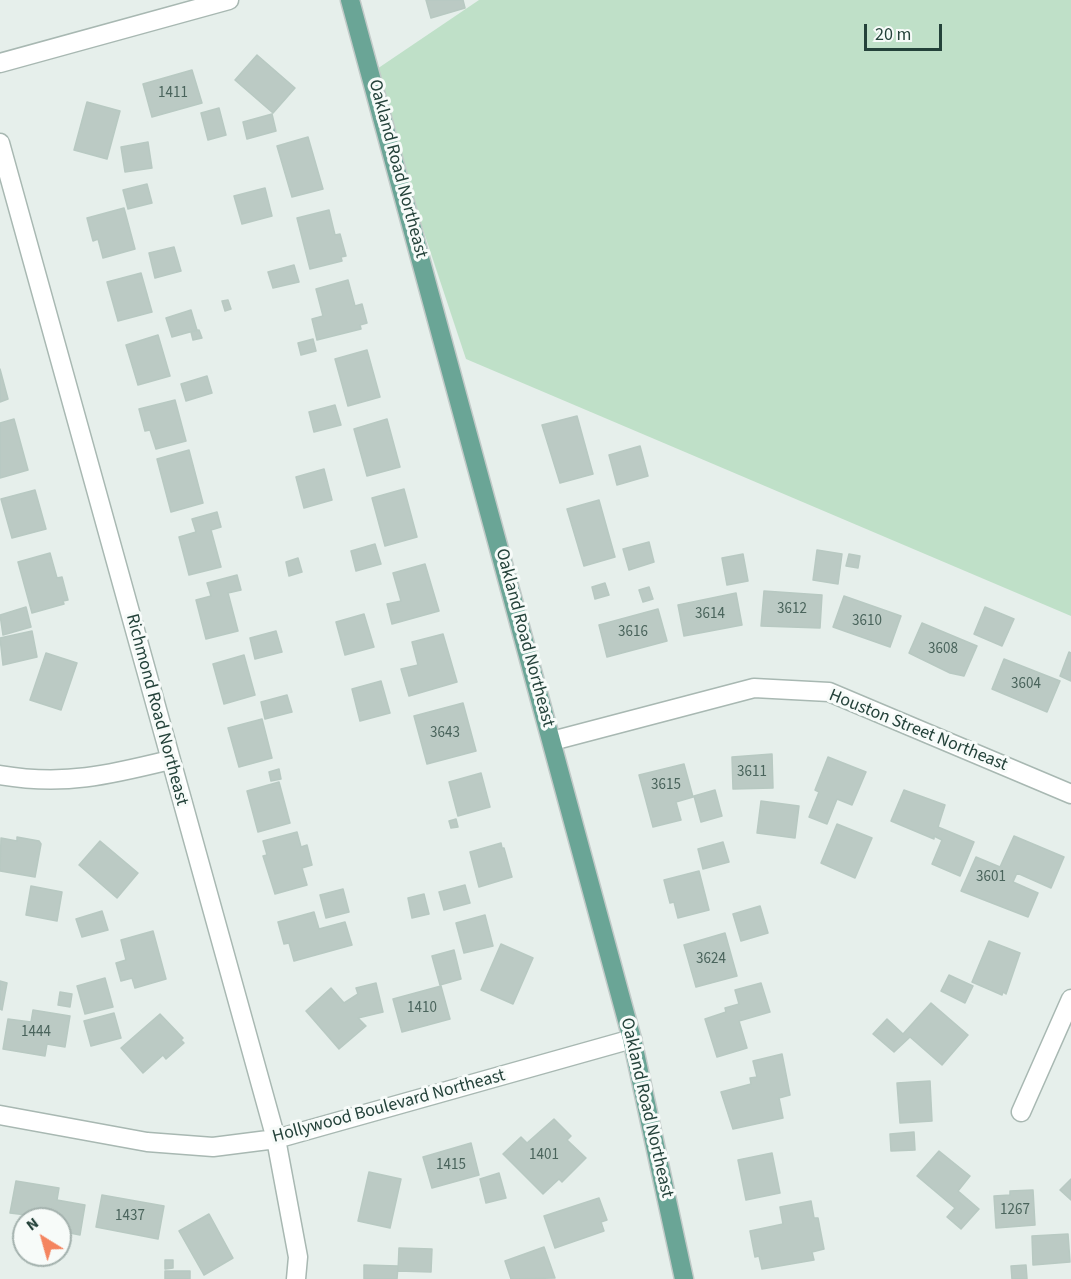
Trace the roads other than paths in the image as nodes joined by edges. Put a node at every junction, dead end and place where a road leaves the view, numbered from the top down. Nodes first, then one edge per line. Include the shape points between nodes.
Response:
1 (229, 0) edge
2 (350, 0) edge
3 (0, 63) edge
4 (0, 143) edge
5 (552, 741) junction
6 (170, 760) junction
7 (0, 775) edge
8 (1071, 794) edge
9 (1071, 999) edge
10 (632, 1039) junction
11 (1021, 1112) dead end
12 (0, 1115) edge
13 (276, 1140) junction
14 (296, 1279) edge
15 (684, 1279) edge

1 - 3 street
2 - 5 main road, Oakland Road Northeast
4 - 6 street, Richmond Road Northeast
5 - 8 street, Houston Street Northeast via 754,688 829,692
5 - 10 main road, Oakland Road Northeast
6 - 7 street via 97,778 30,780
6 - 13 street, Richmond Road Northeast
9 - 11 street
10 - 13 street, Hollywood Boulevard Northeast
10 - 15 main road, Oakland Road Northeast
12 - 13 street, Hollywood Boulevard Northeast via 147,1142 213,1147
13 - 14 street, Richmond Road Northeast via 298,1257

